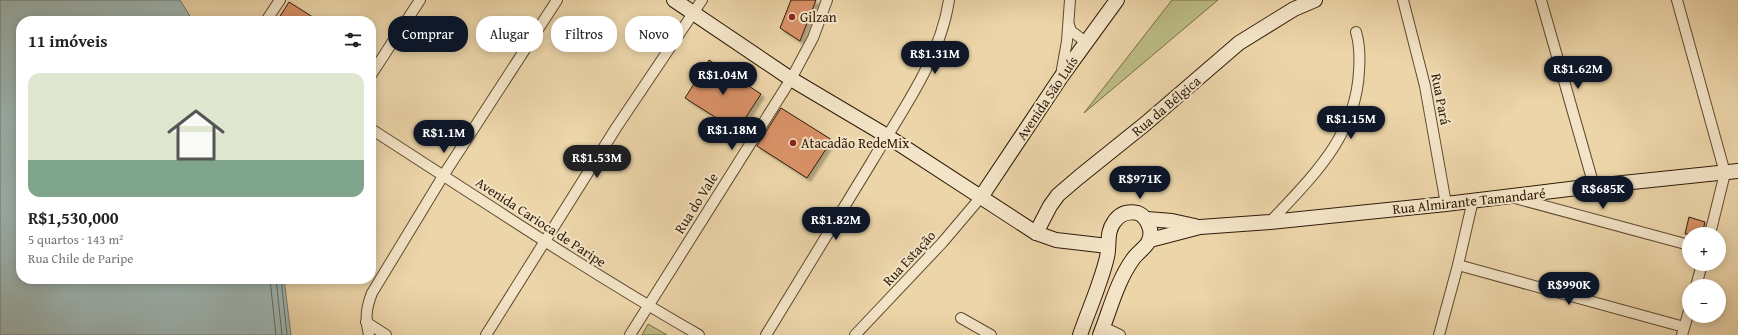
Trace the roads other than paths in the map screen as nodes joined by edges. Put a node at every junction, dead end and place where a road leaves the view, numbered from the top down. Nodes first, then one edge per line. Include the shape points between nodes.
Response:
1 (280, 0) edge
2 (420, 0) edge
3 (557, 0) edge
4 (674, 0) edge
5 (702, 0) edge
6 (827, 0) edge
7 (949, 0) edge
8 (1070, 0) edge
9 (1116, 0) edge
10 (1315, 0) edge
11 (1404, 0) edge
12 (1541, 0) edge
13 (1677, 0) edge
14 (694, 13) junction
15 (269, 16) edge
16 (1069, 25) junction
17 (1356, 32) dead end
18 (1086, 42) junction
19 (376, 67) edge
20 (1061, 77) junction
21 (791, 78) junction
22 (376, 132) edge
23 (887, 136) junction
24 (1732, 172) edge
25 (443, 176) junction
26 (1594, 186) junction
27 (981, 197) junction
28 (1511, 197) junction
29 (1473, 200) junction
30 (1446, 204) junction
31 (1146, 219) junction
32 (1270, 222) junction
33 (1200, 227) junction
34 (1712, 227) edge
35 (1036, 233) junction
36 (1150, 240) junction
37 (545, 242) junction
38 (1682, 243) edge
39 (1108, 246) junction
40 (1458, 265) junction
41 (648, 306) junction
42 (961, 318) dead end
43 (366, 322) junction
44 (1101, 331) edge
45 (1683, 331) edge
46 (369, 335) edge
47 (386, 335) edge
48 (486, 335) edge
49 (630, 335) edge
50 (699, 335) edge
51 (766, 335) edge
52 (855, 335) edge
53 (992, 335) edge
54 (1080, 335) edge
55 (1120, 335) edge
56 (1438, 335) edge

1 - 15 street
2 - 19 street
3 - 25 street
4 - 14 main road
5 - 14 street
6 - 21 street, Rua do Vale via 813,38
7 - 23 street via 936,48
8 - 16 street
9 - 18 main road, Avenida São Luís
10 - 35 main road, Rua da Bélgica via 1294,9 1239,43 1058,195
11 - 30 street, Rua Pará via 1425,86
12 - 26 street
13 - 24 street
14 - 21 main road
14 - 37 street via 616,128
16 - 18 street via 1071,31
16 - 20 street
17 - 32 street via 1360,50 1358,86 1348,122 1318,170
18 - 20 main road, Avenida São Luís
20 - 27 main road, Avenida São Luís
21 - 23 main road
21 - 41 street, Rua do Vale
22 - 25 street, Avenida Carioca de Paripe
23 - 27 main road
23 - 51 street
24 - 26 main road, Rua Almirante Tamandaré
24 - 34 street
25 - 37 street, Avenida Carioca de Paripe
25 - 43 street via 372,293 367,305
26 - 28 main road, Rua Almirante Tamandaré
27 - 35 main road
27 - 52 street, Rua Estação via 942,244
28 - 29 main road, Rua Almirante Tamandaré
28 - 38 street
29 - 30 main road, Rua Almirante Tamandaré
29 - 40 street
30 - 32 main road, Rua Almirante Tamandaré
31 - 33 main road, Rua Almirante Tamandaré
31 - 36 main road
31 - 39 main road, Rua Almirante Tamandaré via 1134,212 1126,212 1119,216 1110,228
32 - 33 main road, Rua Almirante Tamandaré
33 - 36 main road, Rua Almirante Tamandaré
35 - 39 main road via 1056,240
36 - 44 main road via 1133,259 1118,286
37 - 41 street, Avenida Carioca de Paripe
37 - 48 street
39 - 54 main road, Rua Almirante Tamandaré via 1107,258
40 - 45 street
40 - 56 street
41 - 49 street, Rua do Vale
41 - 50 street, Avenida Carioca de Paripe
42 - 53 street
43 - 46 street
43 - 47 street
44 - 55 street

